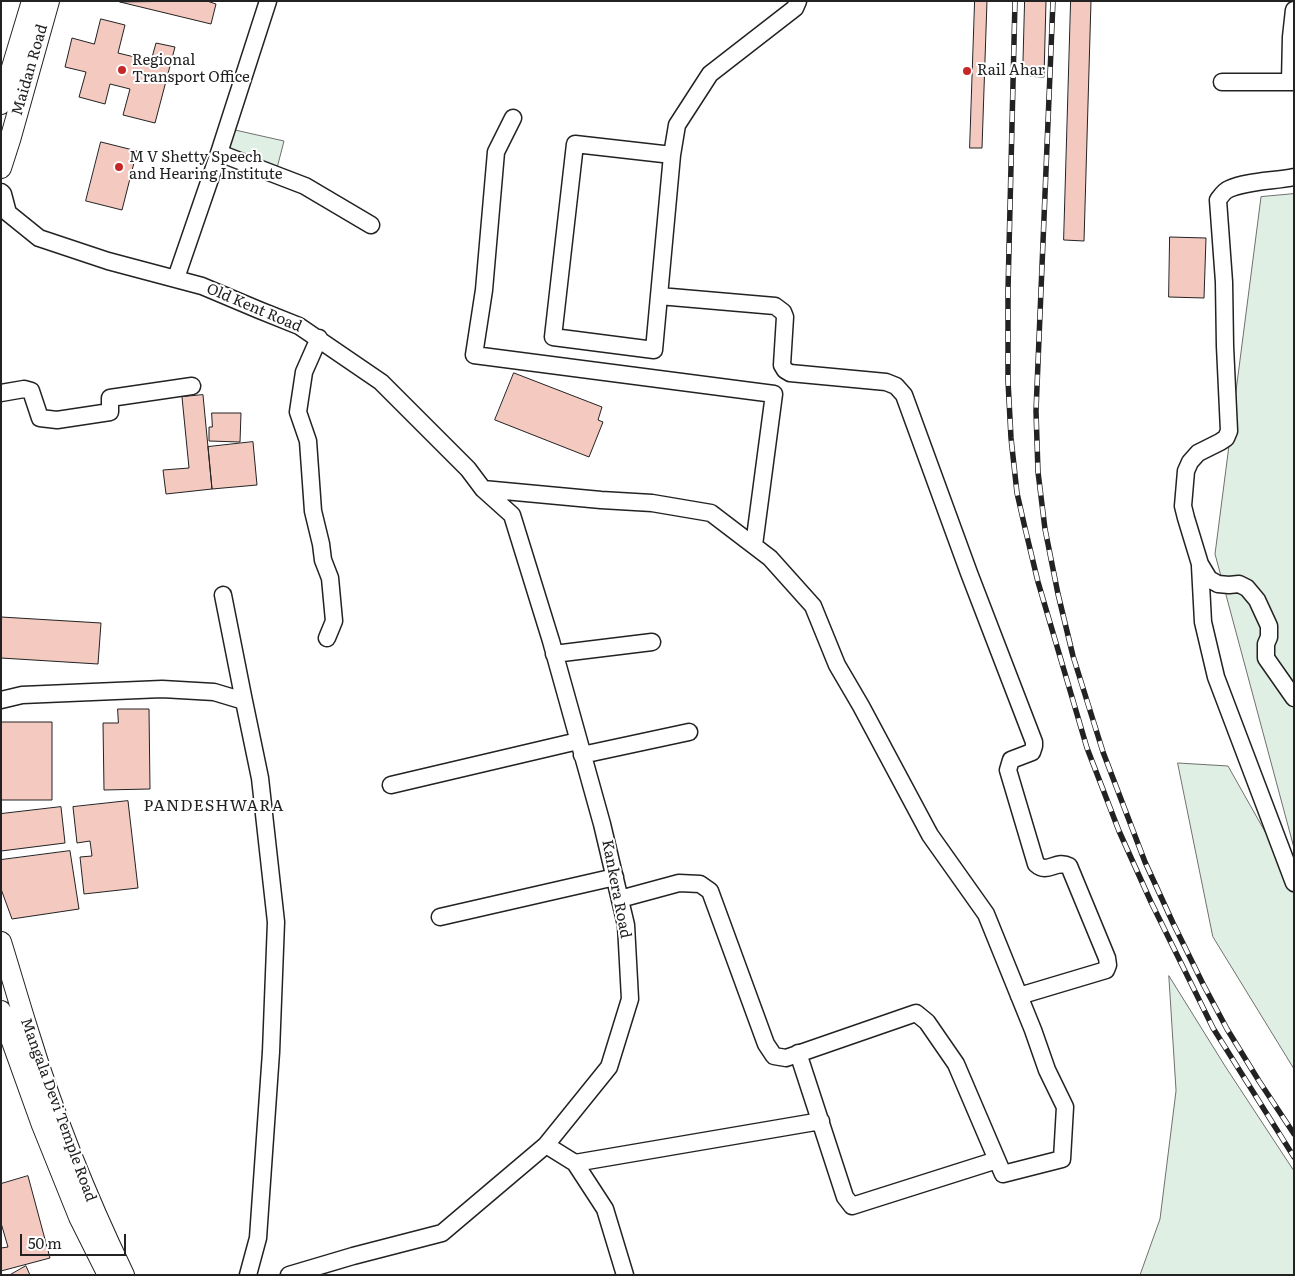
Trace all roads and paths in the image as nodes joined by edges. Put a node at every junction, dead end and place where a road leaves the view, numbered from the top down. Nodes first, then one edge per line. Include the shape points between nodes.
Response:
1 (32, 1) edge
2 (49, 1) edge
3 (268, 1) edge
4 (798, 1) edge
5 (1294, 10) edge
6 (1222, 82) dead end
7 (1292, 82) edge
8 (1, 104) edge
9 (513, 118) dead end
10 (219, 153) junction
11 (672, 155) junction
12 (1, 168) edge
13 (1294, 177) edge
14 (1, 192) edge
15 (5, 213) edge
16 (371, 225) dead end
17 (176, 278) junction
18 (659, 296) junction
19 (319, 338) junction
20 (192, 386) dead end
21 (1, 393) edge
22 (483, 488) junction
23 (754, 545) junction
24 (1200, 564) junction
25 (223, 595) dead end
26 (327, 638) dead end
27 (652, 642) dead end
28 (554, 654) junction
29 (1294, 698) edge
30 (1, 700) edge
31 (244, 701) junction
32 (689, 732) dead end
33 (580, 748) junction
34 (391, 785) dead end
35 (615, 877) junction
36 (1294, 883) edge
37 (620, 899) junction
38 (440, 917) dead end
39 (1, 942) edge
40 (1019, 996) junction
41 (1, 1011) edge
42 (798, 1053) junction
43 (821, 1121) junction
44 (546, 1146) junction
45 (997, 1160) junction
46 (574, 1163) junction
47 (106, 1254) junction
48 (108, 1275) edge
49 (124, 1275) edge
50 (248, 1275) edge
51 (288, 1275) edge
52 (625, 1275) edge

1 - 8 main road, Maidan Road
2 - 12 main road, Maidan Road
3 - 10 street
4 - 11 street via 795,8 710,74 677,125
5 - 7 street
6 - 7 street
9 - 23 street via 496,152 484,290 474,355 774,394
10 - 16 street via 305,186
10 - 17 street
11 - 18 street
11 - 18 street via 574,144 553,337 654,350
13 - 24 street via 1228,189 1218,200 1229,431 1226,438 1198,454 1186,471 1183,506
14 - 15 street
15 - 17 street, Old Kent Road via 39,238 108,261
17 - 19 street, Old Kent Road via 299,326
18 - 40 street via 775,306 785,317 782,365 785,370 886,382 896,386 904,395 1034,742 1032,752 1011,760 1008,770 1036,864 1046,869 1062,863 1069,866 1108,958 1106,970
19 - 22 street, Old Kent Road via 381,382
19 - 26 street via 304,372 298,412 308,440 313,511 330,578 334,621
20 - 21 street via 110,398 110,412 57,420 40,418 31,391
22 - 23 street via 652,503 711,512
22 - 28 street, Kankera Road via 512,515
23 - 40 street via 813,606 837,665 930,836 986,914
24 - 29 street via 1209,579 1218,584 1239,584 1247,588 1256,600 1269,626 1266,658
24 - 36 street via 1203,622 1216,677
25 - 31 street
27 - 28 street
28 - 33 street, Kankera Road
30 - 31 street via 22,695 162,689 214,692
31 - 50 street via 260,778 276,922 258,1238
32 - 33 street
33 - 34 street
33 - 35 street, Kankera Road
35 - 37 street, Kankera Road
35 - 38 street
37 - 42 street via 679,883 700,884 710,891 766,1044 774,1056 786,1058
37 - 44 street, Kankera Road via 626,925 630,999 609,1067
39 - 47 main road, Mangala Devi Temple Road via 30,1039 101,1225
40 - 45 street via 1065,1107 1062,1159 1003,1174
41 - 47 main road, Mangala Devi Temple Road via 79,1217
42 - 43 street
42 - 45 street via 916,1013 927,1022 956,1064
43 - 45 street via 845,1197 852,1206
43 - 46 street
44 - 46 street
44 - 51 street, Kankera Road via 442,1233
46 - 52 street via 605,1210
47 - 48 main road, Mangala Devi Temple Road
47 - 49 main road, Mangala Devi Temple Road

